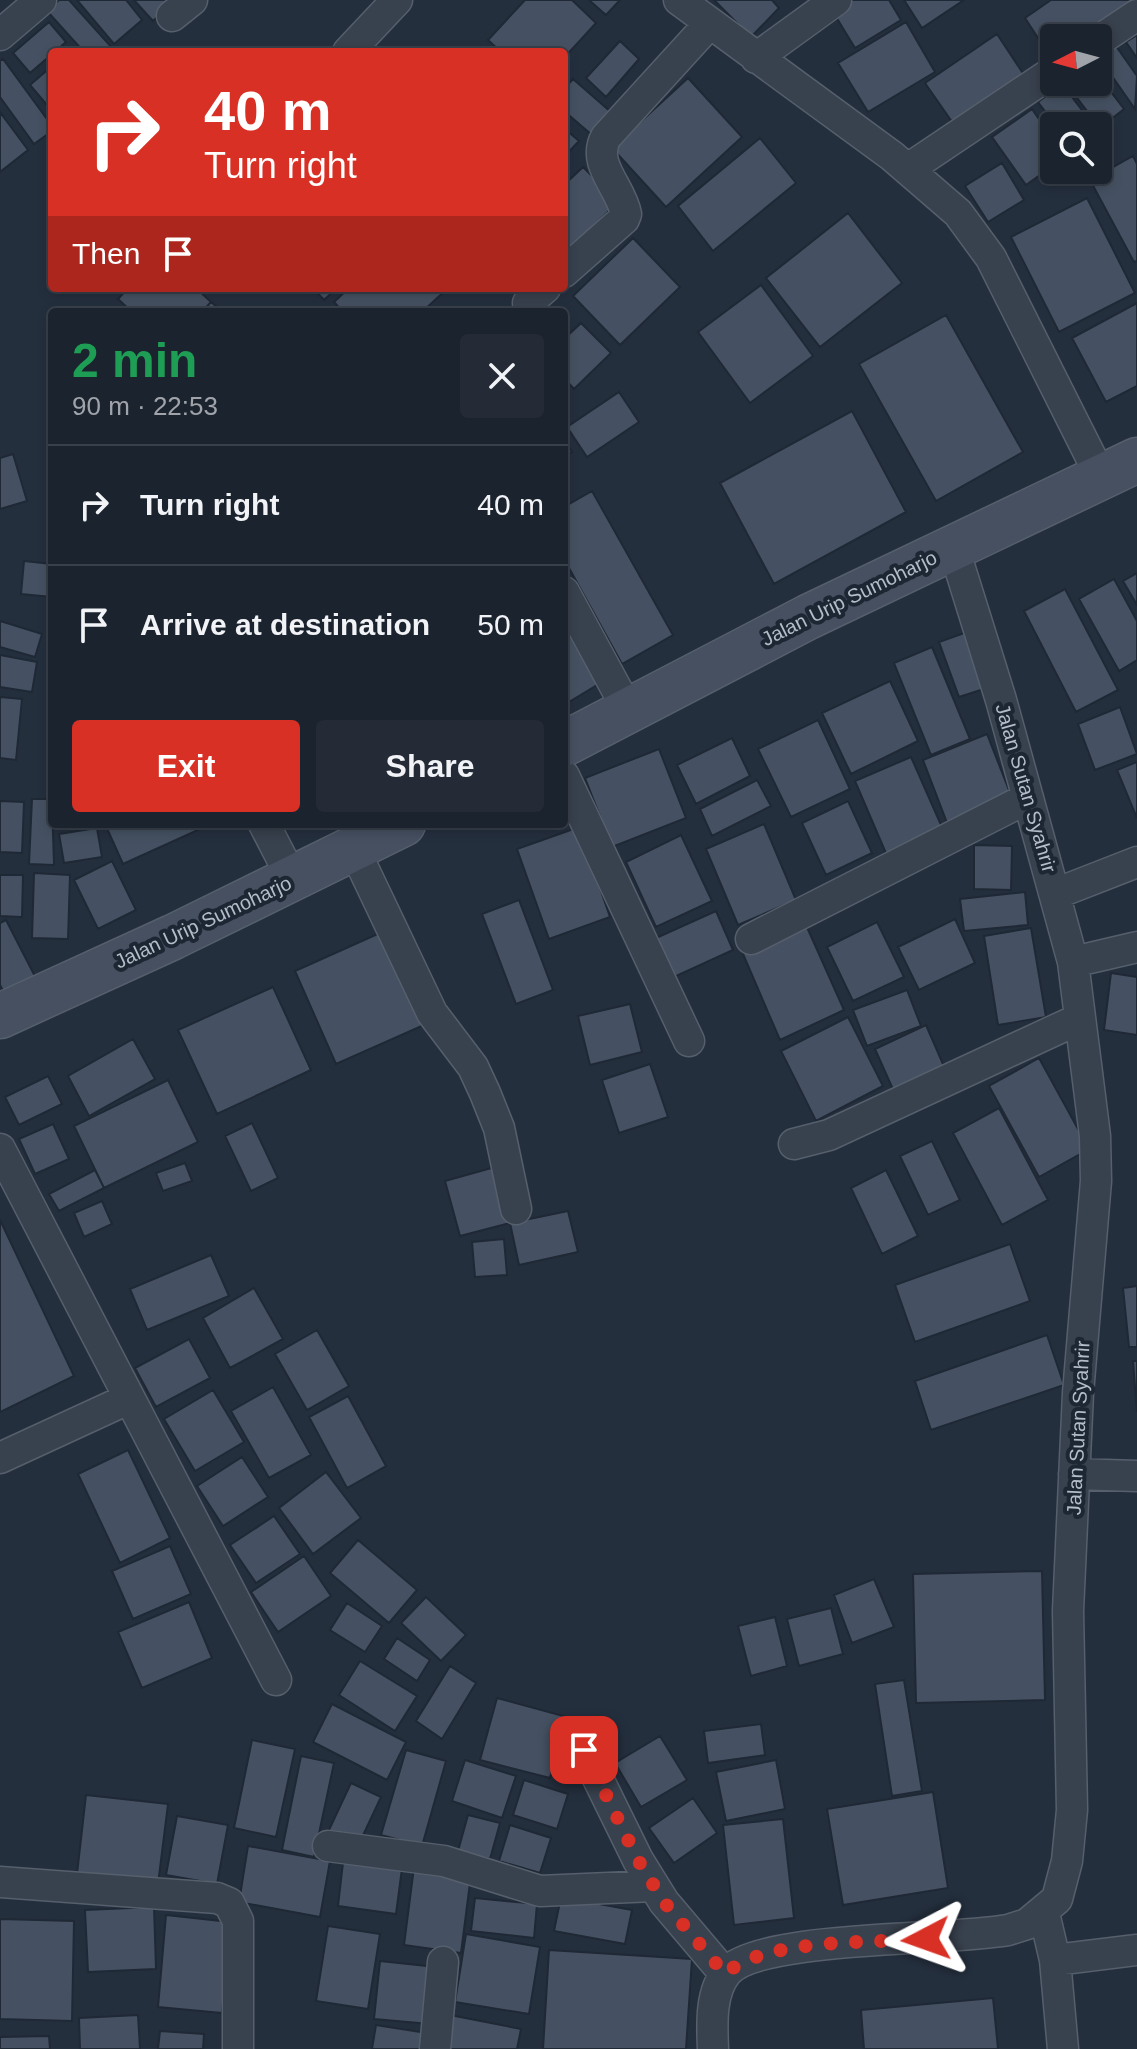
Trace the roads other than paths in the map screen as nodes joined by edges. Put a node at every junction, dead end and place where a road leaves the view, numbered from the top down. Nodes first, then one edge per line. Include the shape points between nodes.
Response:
1 (41, 0) edge
2 (397, 0) edge
3 (679, 0) edge
4 (836, 0) edge
5 (1137, 15) edge
6 (710, 23) junction
7 (1112, 32) edge
8 (0, 35) edge
9 (352, 48) edge
10 (756, 58) junction
11 (1040, 80) edge
12 (908, 169) junction
13 (568, 268) edge
14 (1119, 469) edge
15 (953, 546) junction
16 (568, 599) edge
17 (629, 712) junction
18 (568, 742) edge
19 (568, 784) edge
20 (1028, 798) junction
21 (266, 828) edge
22 (395, 828) edge
23 (354, 849) junction
24 (1137, 862) edge
25 (293, 880) junction
26 (1055, 894) junction
27 (751, 939) dead end
28 (1137, 947) edge
29 (1073, 962) junction
30 (0, 1016) edge
31 (1079, 1019) junction
32 (689, 1041) dead end
33 (794, 1144) dead end
34 (0, 1149) edge
35 (516, 1209) dead end
36 (128, 1399) junction
37 (0, 1458) edge
38 (1074, 1474) junction
39 (1137, 1476) edge
40 (276, 1680) dead end
41 (584, 1750) dead end
42 (328, 1846) dead end
43 (0, 1882) edge
44 (654, 1886) junction
45 (1044, 1913) junction
46 (1137, 1950) edge
47 (1055, 1960) junction
48 (443, 1962) dead end
49 (725, 1974) junction
50 (238, 2049) edge
51 (435, 2049) edge
52 (713, 2049) edge
53 (1063, 2049) edge

1 - 8 street
2 - 9 street
3 - 6 street
4 - 10 street
5 - 7 street
6 - 10 street
6 - 13 street via 606,137 602,162 626,214
10 - 12 street
11 - 12 street
12 - 14 street via 958,213 991,258
14 - 15 street, Jalan Urip Sumoharjo
15 - 17 street, Jalan Urip Sumoharjo
15 - 20 street, Jalan Sutan Syahrir
16 - 17 street
17 - 18 street, Jalan Urip Sumoharjo
19 - 32 street
20 - 26 street, Jalan Sutan Syahrir
20 - 27 street
21 - 25 street
22 - 23 street, Jalan Urip Sumoharjo
23 - 25 street, Jalan Urip Sumoharjo
23 - 35 street via 432,1013 479,1080 499,1128
24 - 26 street
25 - 30 street, Jalan Urip Sumoharjo
26 - 29 street, Jalan Sutan Syahrir
28 - 29 street
29 - 31 street, Jalan Sutan Syahrir
31 - 33 street via 829,1135
31 - 38 street, Jalan Sutan Syahrir via 1092,1092 1096,1181
34 - 36 street
36 - 37 street
36 - 40 street
38 - 39 street
38 - 45 street, Jalan Sutan Syahrir via 1068,1611 1072,1810 1063,1883
41 - 44 street
42 - 44 street via 444,1861 540,1891
43 - 50 street via 184,1894 229,1903 238,1921
44 - 49 street
45 - 47 street
45 - 49 street via 1027,1924 985,1934 778,1950 752,1956
46 - 47 street
47 - 53 street
48 - 51 street
49 - 52 street via 714,2007

